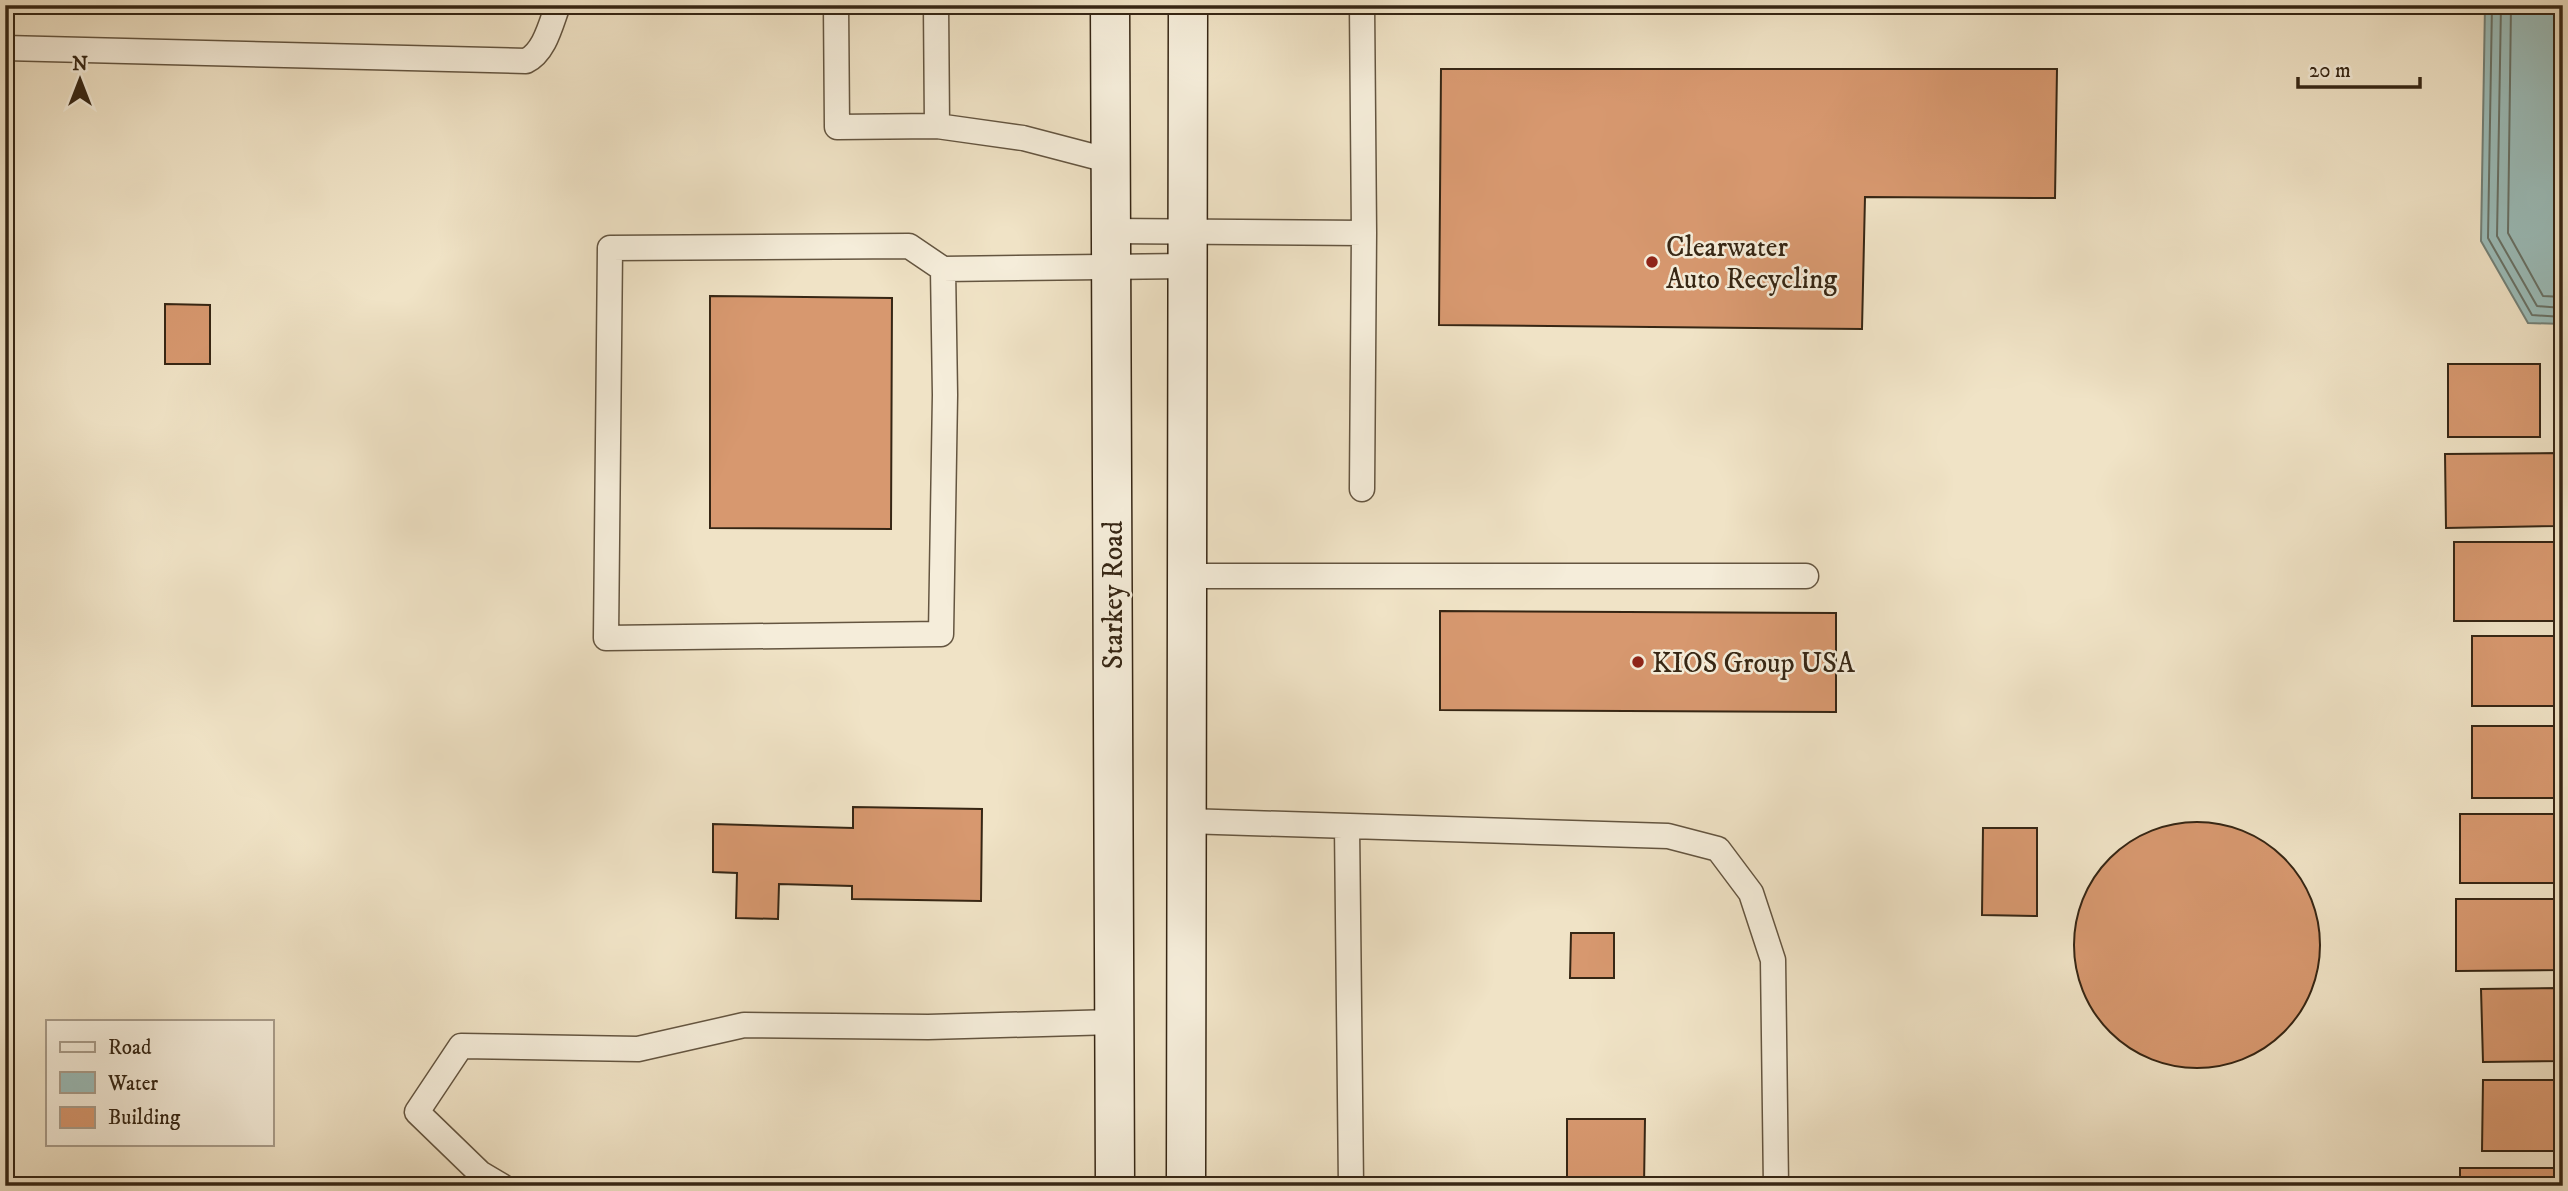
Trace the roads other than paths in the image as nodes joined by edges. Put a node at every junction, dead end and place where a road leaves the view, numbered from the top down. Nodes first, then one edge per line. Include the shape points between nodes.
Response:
1 (558, 5) edge
2 (836, 5) edge
3 (936, 5) edge
4 (1110, 5) edge
5 (1188, 5) edge
6 (1362, 5) edge
7 (5, 48) edge
8 (937, 126) junction
9 (1111, 161) junction
10 (1364, 233) junction
11 (1111, 248) junction
12 (1187, 249) junction
13 (943, 269) junction
14 (1362, 489) dead end
15 (1187, 576) junction
16 (1807, 576) dead end
17 (1186, 821) junction
18 (1347, 826) junction
19 (1114, 1022) junction
20 (502, 1186) edge
21 (1115, 1186) edge
22 (1186, 1186) edge
23 (1351, 1186) edge
24 (1776, 1186) edge

1 - 7 lane via 541,45 526,61
2 - 8 lane via 837,127
3 - 8 lane
4 - 9 main road, Starkey Road
5 - 12 main road
6 - 10 lane
8 - 9 lane via 1023,138
9 - 11 main road, Starkey Road
10 - 12 lane
10 - 14 lane
11 - 12 lane
11 - 12 lane
11 - 13 lane
11 - 19 main road, Starkey Road
12 - 15 main road
13 - 13 lane via 941,634 606,638 610,248 909,246
15 - 16 lane
15 - 17 main road
17 - 18 lane
17 - 22 main road
18 - 23 lane
18 - 24 lane via 1668,836 1718,849 1751,893 1773,960
19 - 20 lane via 744,1025 638,1049 461,1046 417,1112 480,1173
19 - 21 main road, Starkey Road

